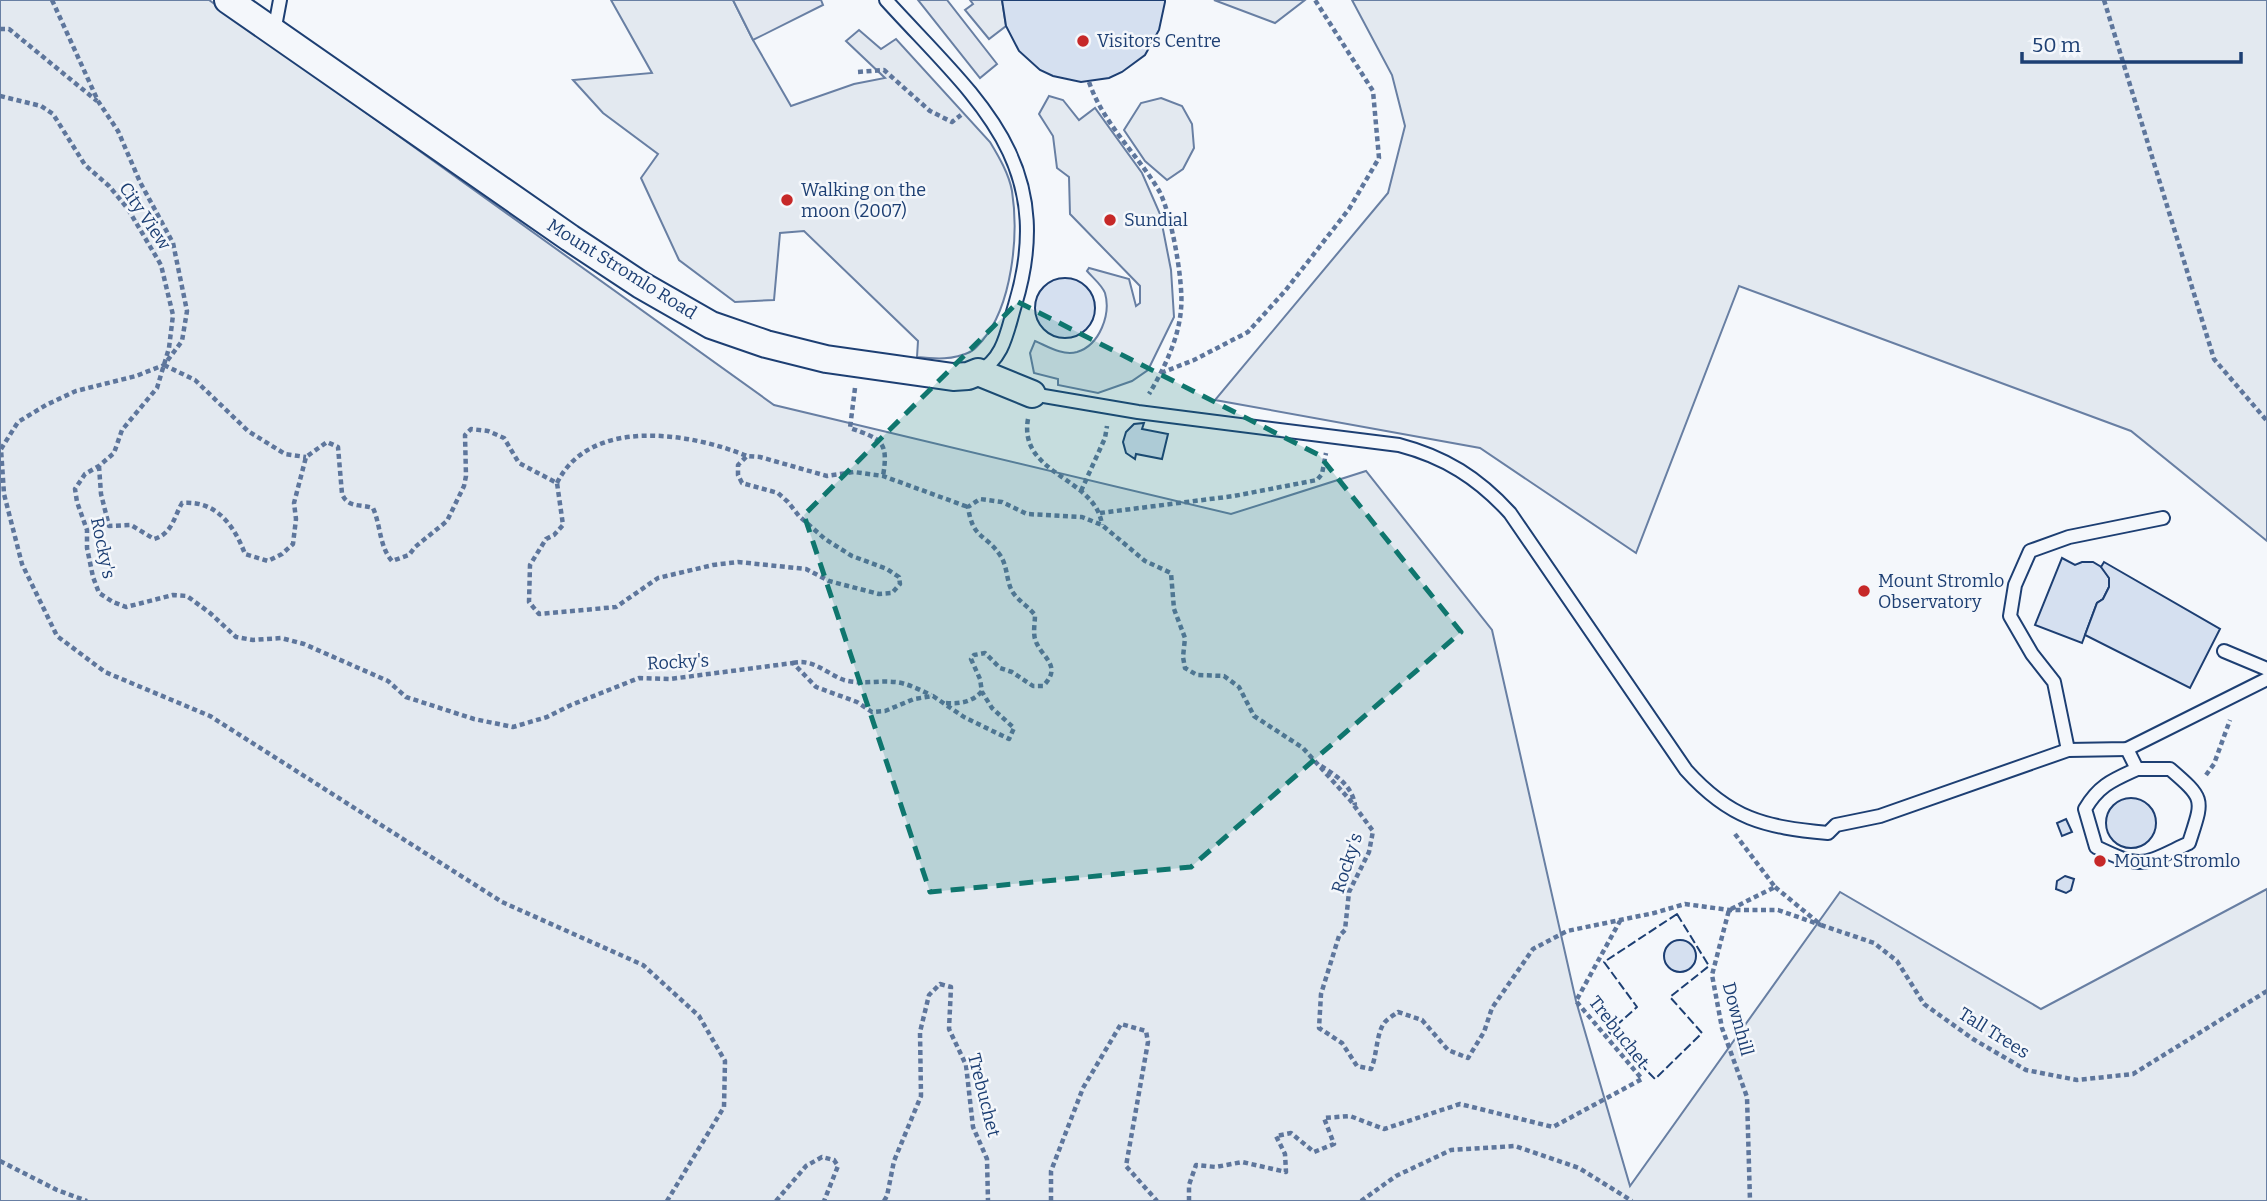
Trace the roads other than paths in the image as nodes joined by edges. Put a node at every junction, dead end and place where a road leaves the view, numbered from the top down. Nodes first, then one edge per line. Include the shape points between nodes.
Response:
1 (228, 0) edge
2 (279, 0) edge
3 (886, 0) edge
4 (274, 32) junction
5 (978, 372) junction
6 (1032, 394) joint
7 (2164, 518) dead end
8 (2224, 650) dead end
9 (2267, 669) edge
10 (2267, 680) edge
11 (2127, 749) junction
12 (2068, 750) junction
13 (2137, 769) junction

1 - 4 street, Mount Stromlo Road
2 - 4 lane
3 - 5 lane via 978,101 1015,160 1022,183 1026,241 1018,295 1001,351
4 - 5 street, Mount Stromlo Road via 641,285 711,325 766,344 859,365 954,377
5 - 6 street
6 - 12 lane via 1399,445 1425,452 1472,476 1510,513 1686,770 1722,804 1767,825 1828,832 1836,825 1880,816
7 - 12 lane via 2069,537 2030,551 2015,585 2010,616 2054,682
8 - 9 lane
10 - 11 lane
11 - 12 lane
11 - 13 lane
13 - 13 lane via 2170,769 2195,790 2200,809 2189,843 2147,863 2129,863 2095,847 2085,809 2094,793

